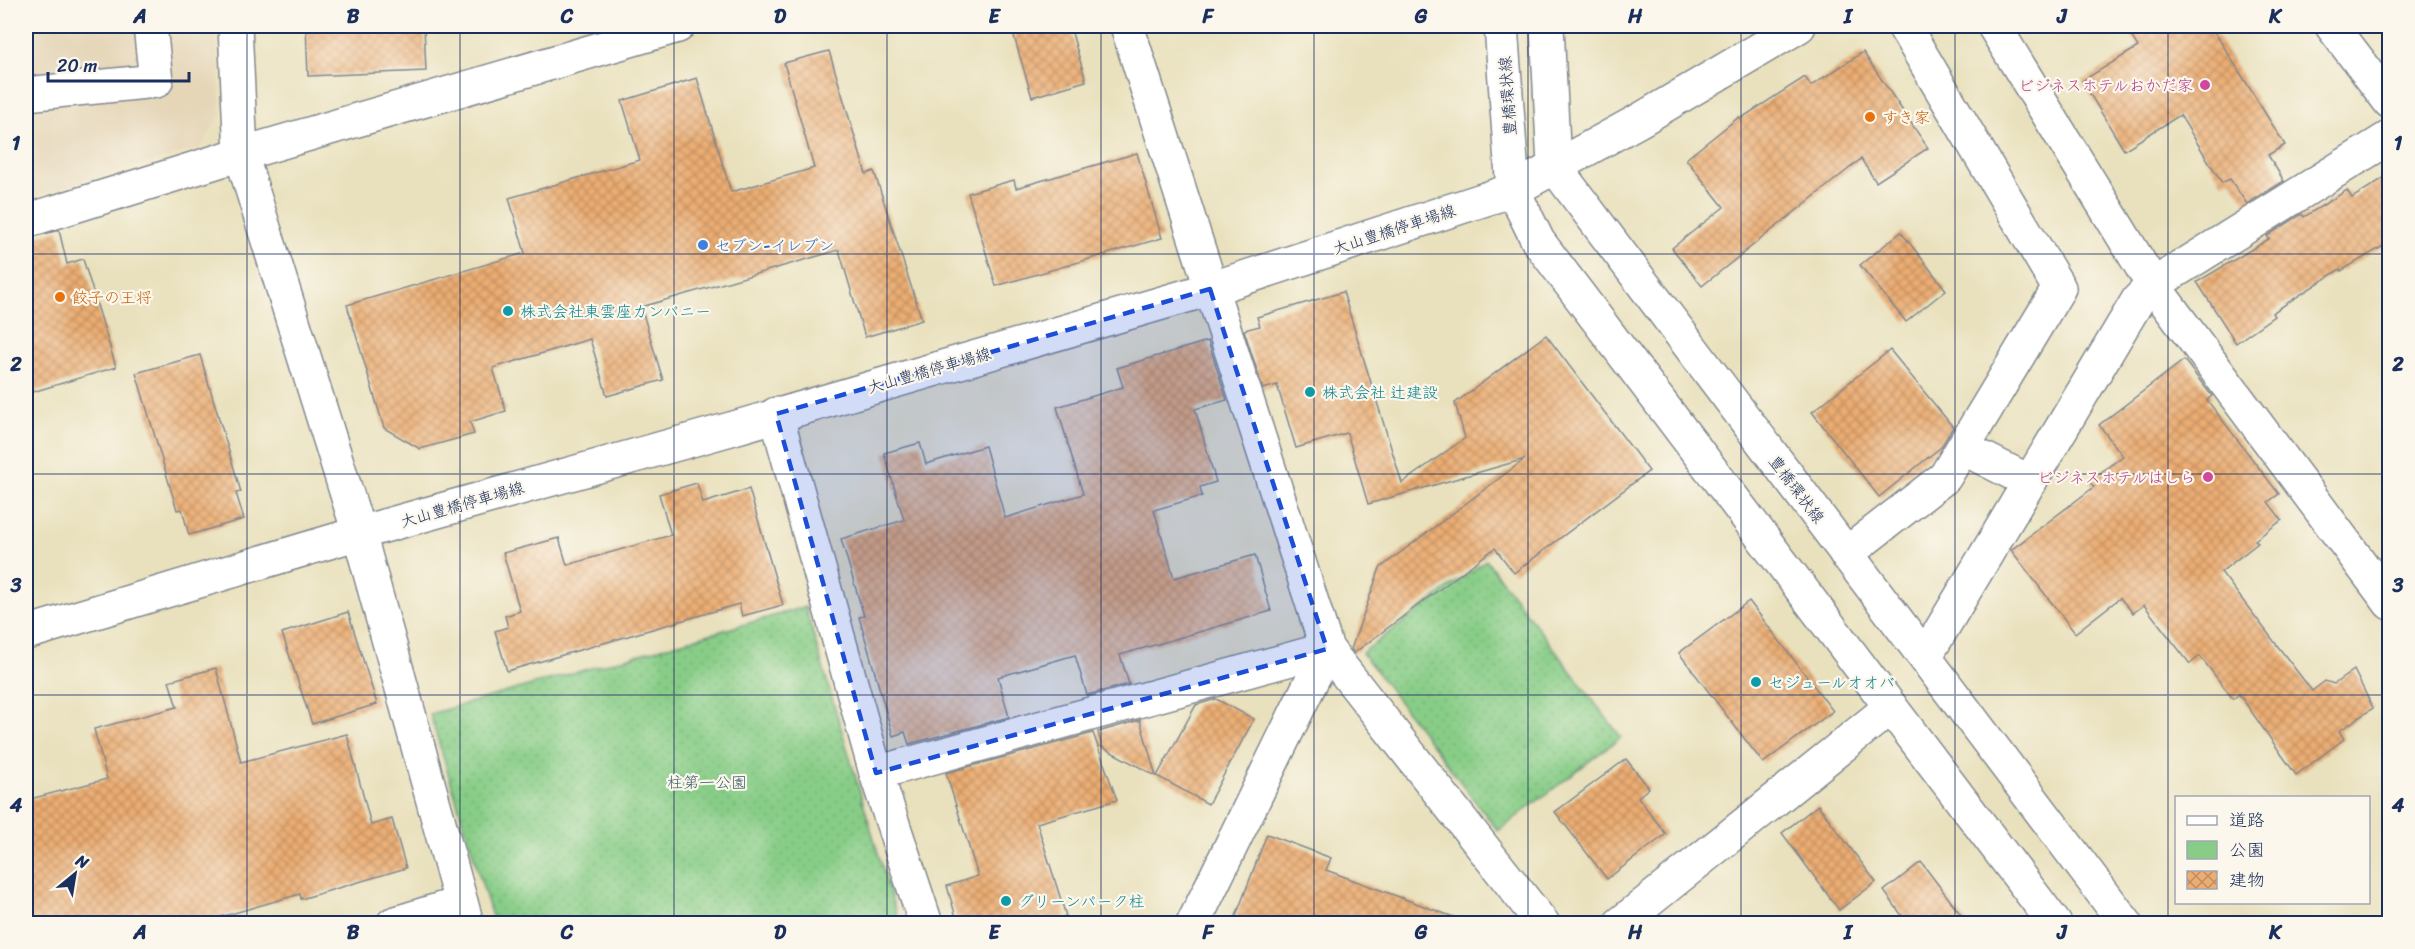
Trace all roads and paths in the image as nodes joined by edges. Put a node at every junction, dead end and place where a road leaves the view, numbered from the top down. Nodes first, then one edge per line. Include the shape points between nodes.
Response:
1 (150, 26) edge
2 (235, 26) edge
3 (678, 26) edge
4 (1127, 26) edge
5 (1501, 26) edge
6 (1547, 26) edge
7 (1799, 26) edge
8 (1904, 26) edge
9 (1994, 26) edge
10 (2332, 26) edge
11 (26, 94) edge
12 (2390, 102) edge
13 (2390, 137) edge
14 (241, 154) junction
15 (1554, 166) junction
16 (1513, 190) junction
17 (26, 221) edge
18 (2153, 285) junction
19 (1210, 289) junction
20 (776, 414) junction
21 (1963, 448) junction
22 (2030, 482) junction
23 (359, 533) junction
24 (1846, 554) junction
25 (2390, 603) edge
26 (26, 633) edge
27 (1327, 649) junction
28 (1925, 657) junction
29 (1891, 707) junction
30 (876, 773) junction
31 (464, 913) edge
32 (393, 924) edge
33 (926, 924) edge
34 (1193, 924) edge
35 (1543, 924) edge
36 (1620, 924) edge
37 (2055, 924) edge
38 (2126, 924) edge

1 - 11 street via 156,81
2 - 14 street
3 - 14 street
4 - 19 street
5 - 16 street, 豊橋環状線
6 - 15 street
7 - 15 street, 大山豊橋停車場線
8 - 21 street via 2060,288
9 - 18 street
10 - 12 street
13 - 18 street
14 - 17 street
14 - 23 street
15 - 16 street, 大山豊橋停車場線
15 - 24 street, 豊橋環状線
16 - 19 street, 大山豊橋停車場線
16 - 29 street, 豊橋環状線 via 1538,241
18 - 22 street via 2138,300
18 - 25 street
19 - 20 street, 大山豊橋停車場線
19 - 27 street
20 - 23 street, 大山豊橋停車場線
20 - 30 street
21 - 22 street
21 - 24 street via 1945,477
22 - 28 street
23 - 26 street, 大山豊橋停車場線
23 - 31 street
24 - 28 street, 豊橋環状線
27 - 30 street
27 - 34 street
27 - 35 street
28 - 38 street, 豊橋環状線
29 - 36 street
29 - 37 street, 豊橋環状線
30 - 33 street
31 - 32 street

